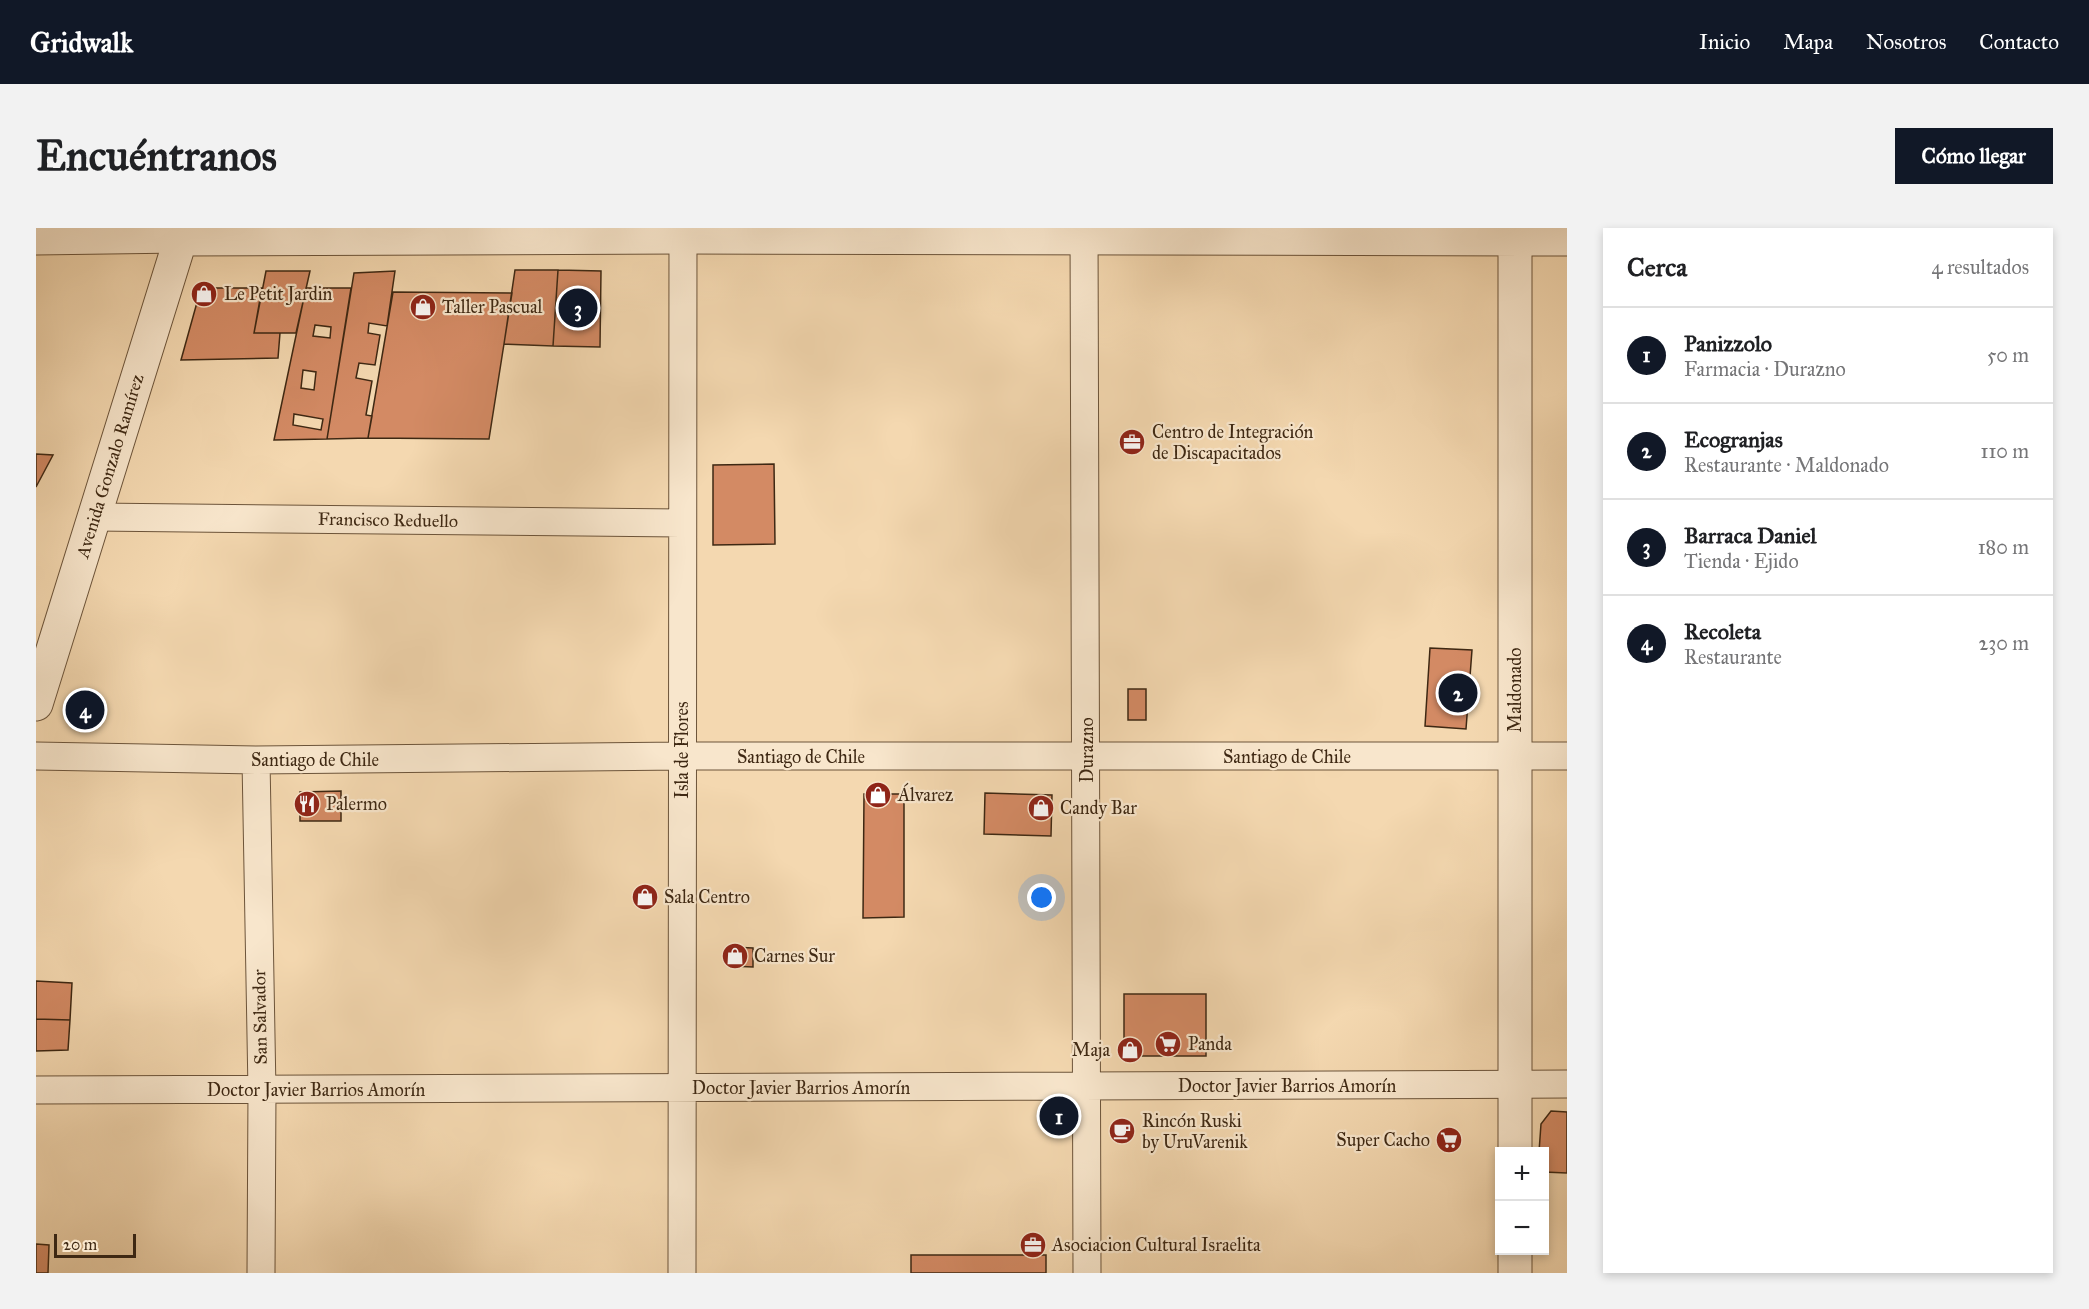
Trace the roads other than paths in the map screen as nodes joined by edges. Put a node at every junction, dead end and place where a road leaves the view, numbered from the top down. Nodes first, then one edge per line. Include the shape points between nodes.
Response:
1 (683, 232) edge
2 (1515, 233) edge
3 (182, 234) edge
4 (1084, 234) edge
5 (1567, 239) edge
6 (36, 242) edge
7 (95, 517) junction
8 (681, 523) junction
9 (36, 704) edge
10 (36, 756) edge
11 (682, 756) junction
12 (1567, 756) edge
13 (1515, 757) junction
14 (1087, 758) junction
15 (256, 760) junction
16 (1515, 1084) junction
17 (1567, 1084) edge
18 (1086, 1087) junction
19 (683, 1089) junction
20 (36, 1090) edge
21 (262, 1091) junction
22 (1515, 1147) edge
23 (1515, 1255) edge
24 (261, 1273) edge
25 (681, 1273) edge
26 (1087, 1273) edge
27 (1515, 1273) edge

1 - 3 street
1 - 4 street
1 - 8 street, Isla de Flores
2 - 4 street
2 - 5 street
2 - 13 street, Maldonado
3 - 6 street
3 - 7 street, Avenida Gonzalo Ramírez
4 - 14 street, Durazno
7 - 8 street, Francisco Reduello
7 - 9 street, Avenida Gonzalo Ramírez
8 - 11 street, Isla de Flores
10 - 15 street, Santiago de Chile
11 - 14 street, Santiago de Chile
11 - 15 street, Santiago de Chile
11 - 19 street, Isla de Flores
12 - 13 street, Santiago de Chile
13 - 14 street, Santiago de Chile
13 - 16 street, Maldonado
14 - 18 street, Durazno
15 - 21 street, San Salvador
16 - 17 street, Doctor Javier Barrios Amorín
16 - 18 street, Doctor Javier Barrios Amorín
16 - 22 street, Maldonado
18 - 19 street, Doctor Javier Barrios Amorín
18 - 26 street, Durazno
19 - 21 street, Doctor Javier Barrios Amorín
19 - 25 street, Isla de Flores
20 - 21 street, Doctor Javier Barrios Amorín
21 - 24 street, San Salvador
23 - 27 street

